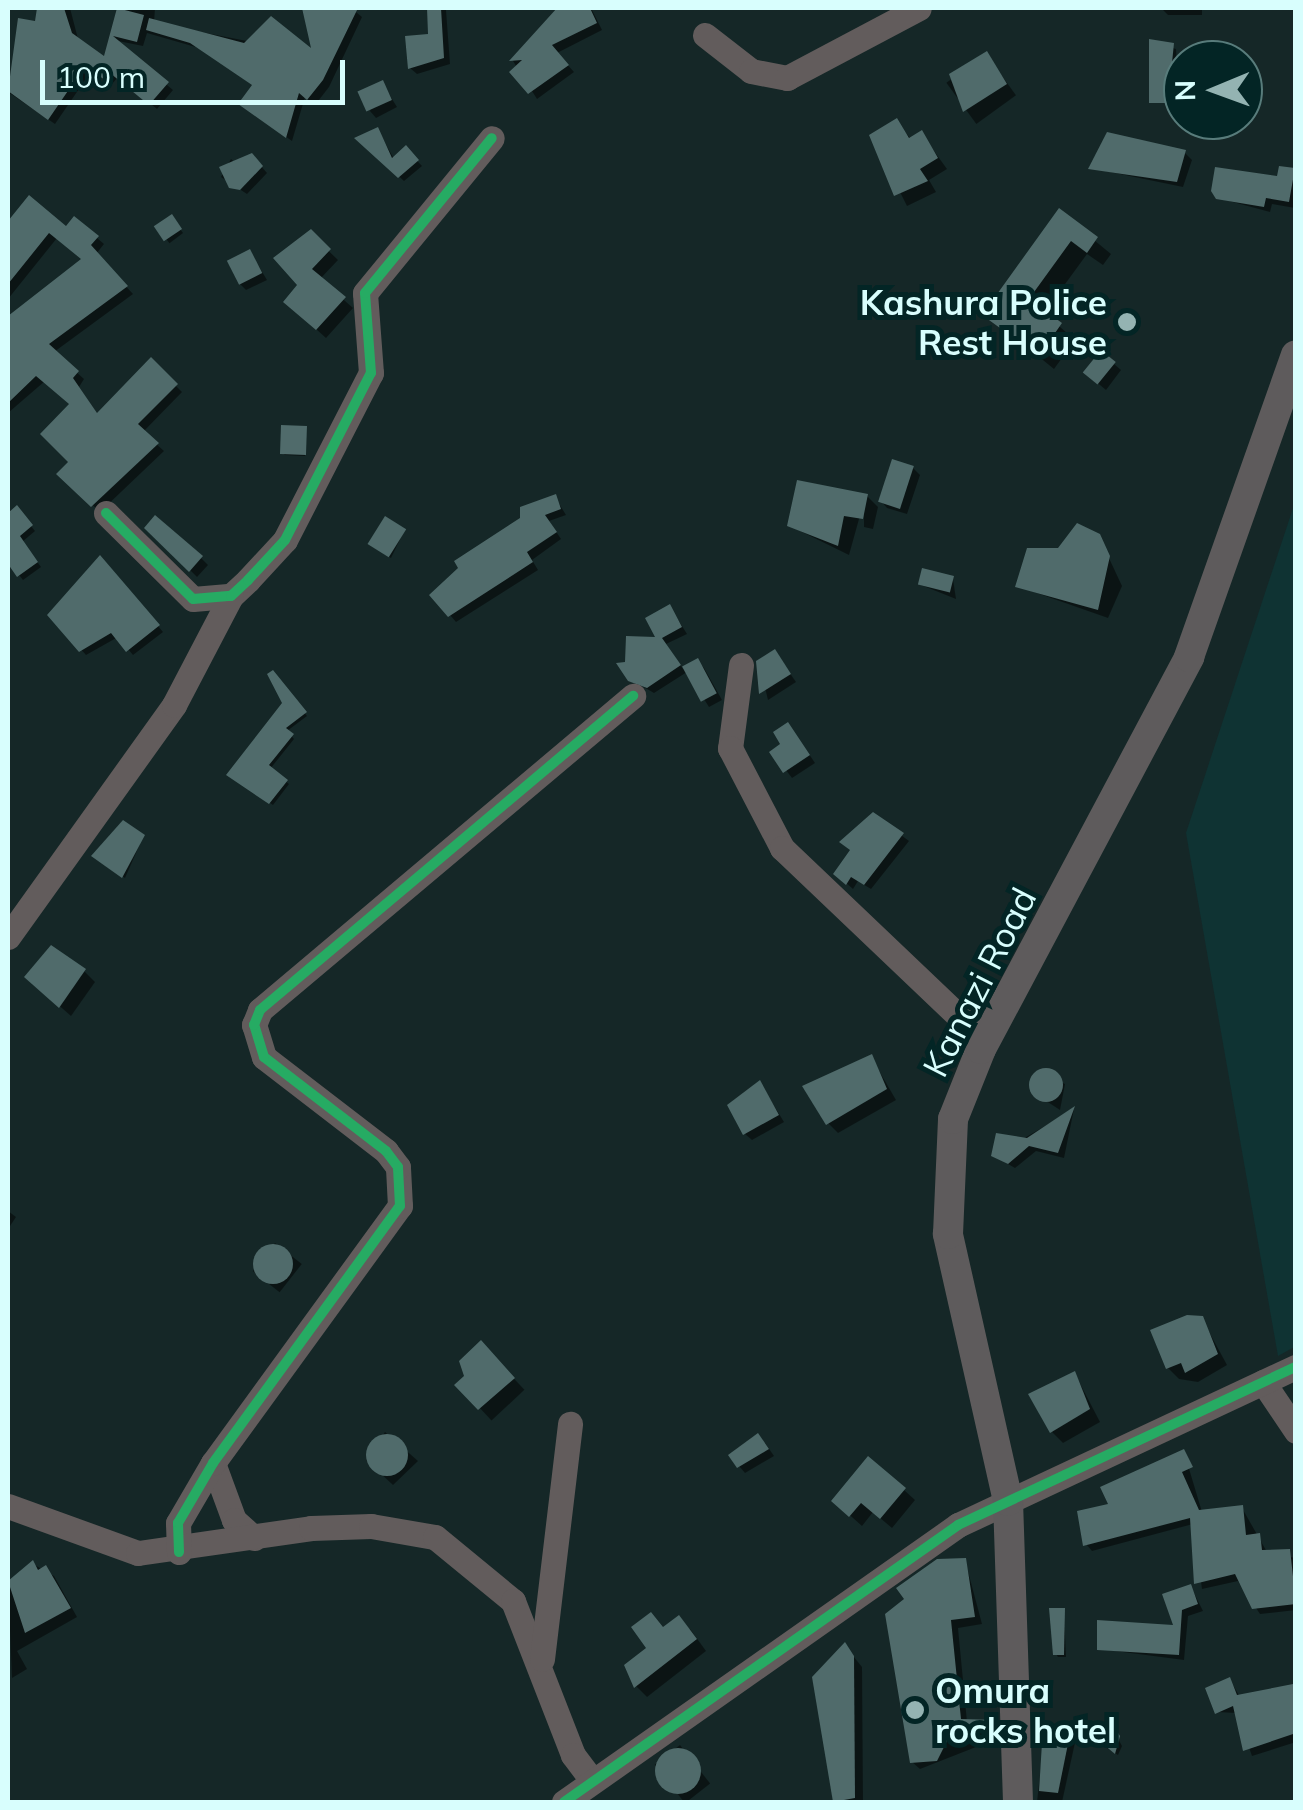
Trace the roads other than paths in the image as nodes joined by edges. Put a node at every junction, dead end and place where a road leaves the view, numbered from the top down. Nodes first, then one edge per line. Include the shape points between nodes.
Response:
1 (919, 8) edge
2 (704, 35) dead end
3 (492, 138) dead end
4 (1296, 355) edge
5 (106, 513) dead end
6 (231, 596) junction
7 (741, 665) dead end
8 (632, 696) dead end
9 (8, 937) edge
10 (981, 1049) junction
11 (1296, 1367) edge
12 (1263, 1382) junction
13 (570, 1424) dead end
14 (1296, 1431) edge
15 (213, 1463) junction
16 (1008, 1501) junction
17 (8, 1506) edge
18 (254, 1538) junction
19 (179, 1552) junction
20 (542, 1659) junction
21 (592, 1780) junction
22 (564, 1802) edge
23 (1018, 1802) edge

1 - 2 street via 788,78 751,71
3 - 6 street via 365,293 371,373 285,540
4 - 10 main road, Kanazi Road via 1189,657
5 - 6 street via 184,595
6 - 9 street via 174,705
7 - 10 street via 730,748 782,848 973,1030
8 - 15 street via 260,1010 254,1025 264,1057 386,1151 398,1168 400,1206
10 - 16 main road, Kanazi Road via 954,1119 948,1234
11 - 12 street
12 - 14 street
12 - 16 street
13 - 20 street
15 - 18 street via 234,1520
15 - 19 street via 178,1522
16 - 21 street via 888,1568 736,1687
16 - 23 main road, Kanazi Road
17 - 19 street via 138,1552
18 - 19 street
18 - 20 street via 371,1526 435,1538 514,1601
20 - 21 street via 572,1755
21 - 22 street

